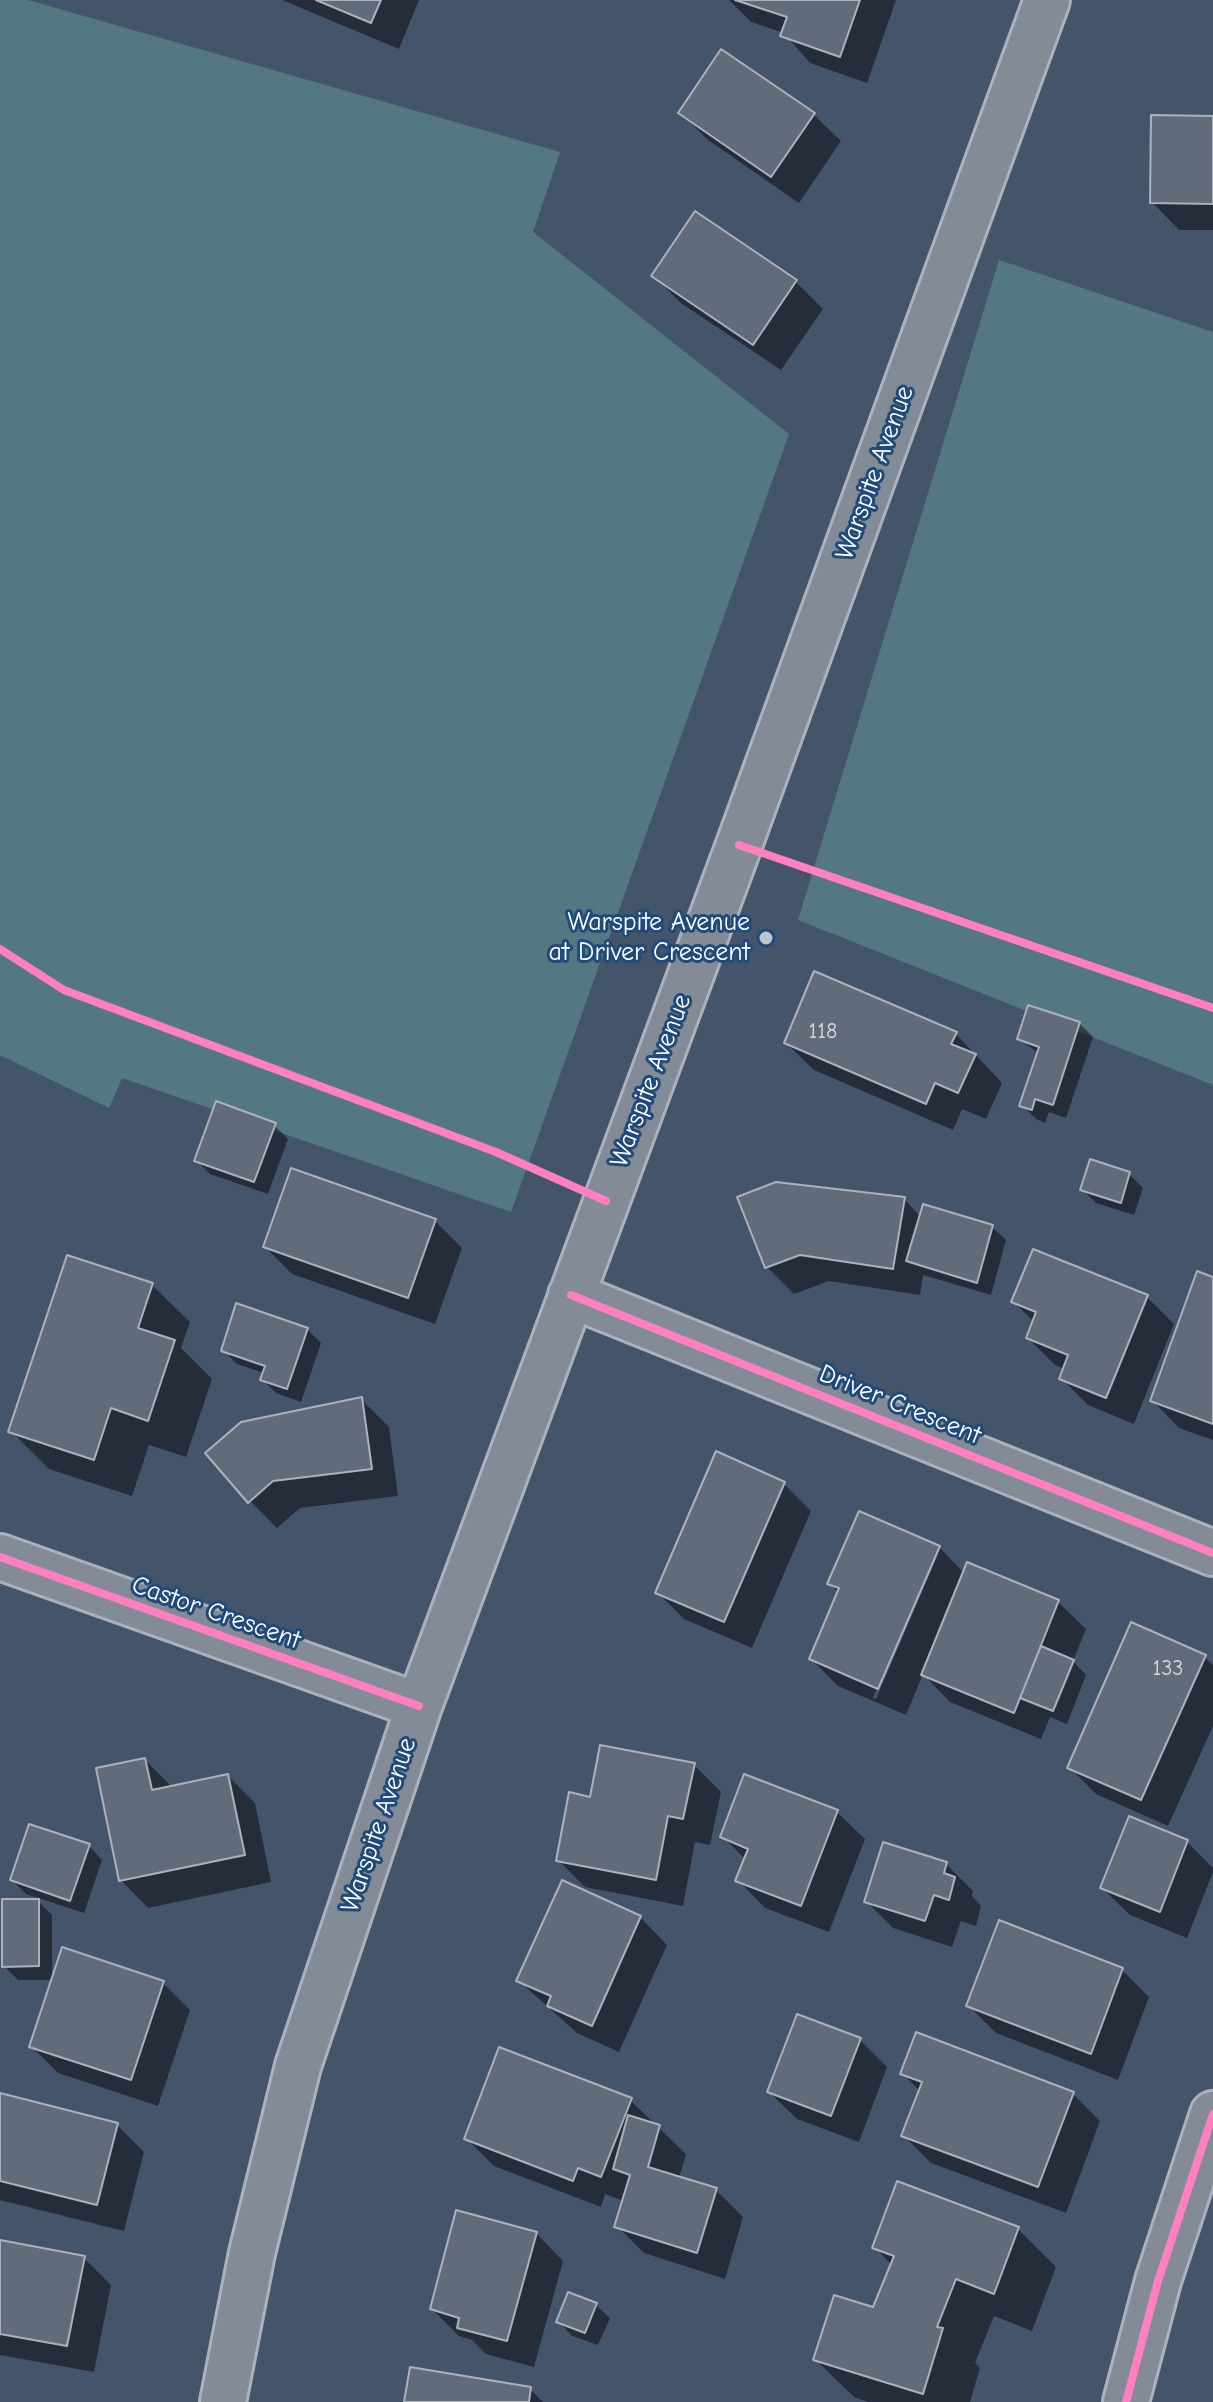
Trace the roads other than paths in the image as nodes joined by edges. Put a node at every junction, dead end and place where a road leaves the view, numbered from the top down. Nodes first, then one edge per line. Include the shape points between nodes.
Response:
1 (1047, 0) edge
2 (571, 1295) junction
3 (1213, 1553) edge
4 (0, 1557) edge
5 (419, 1706) junction
6 (1213, 2114) edge
7 (223, 2402) edge
8 (1126, 2402) edge

1 - 2 main road, Warspite Avenue
2 - 3 main road, Driver Crescent
2 - 5 main road, Warspite Avenue
4 - 5 main road, Castor Crescent
5 - 7 main road, Warspite Avenue via 298,2066 252,2253
6 - 8 main road via 1158,2281

